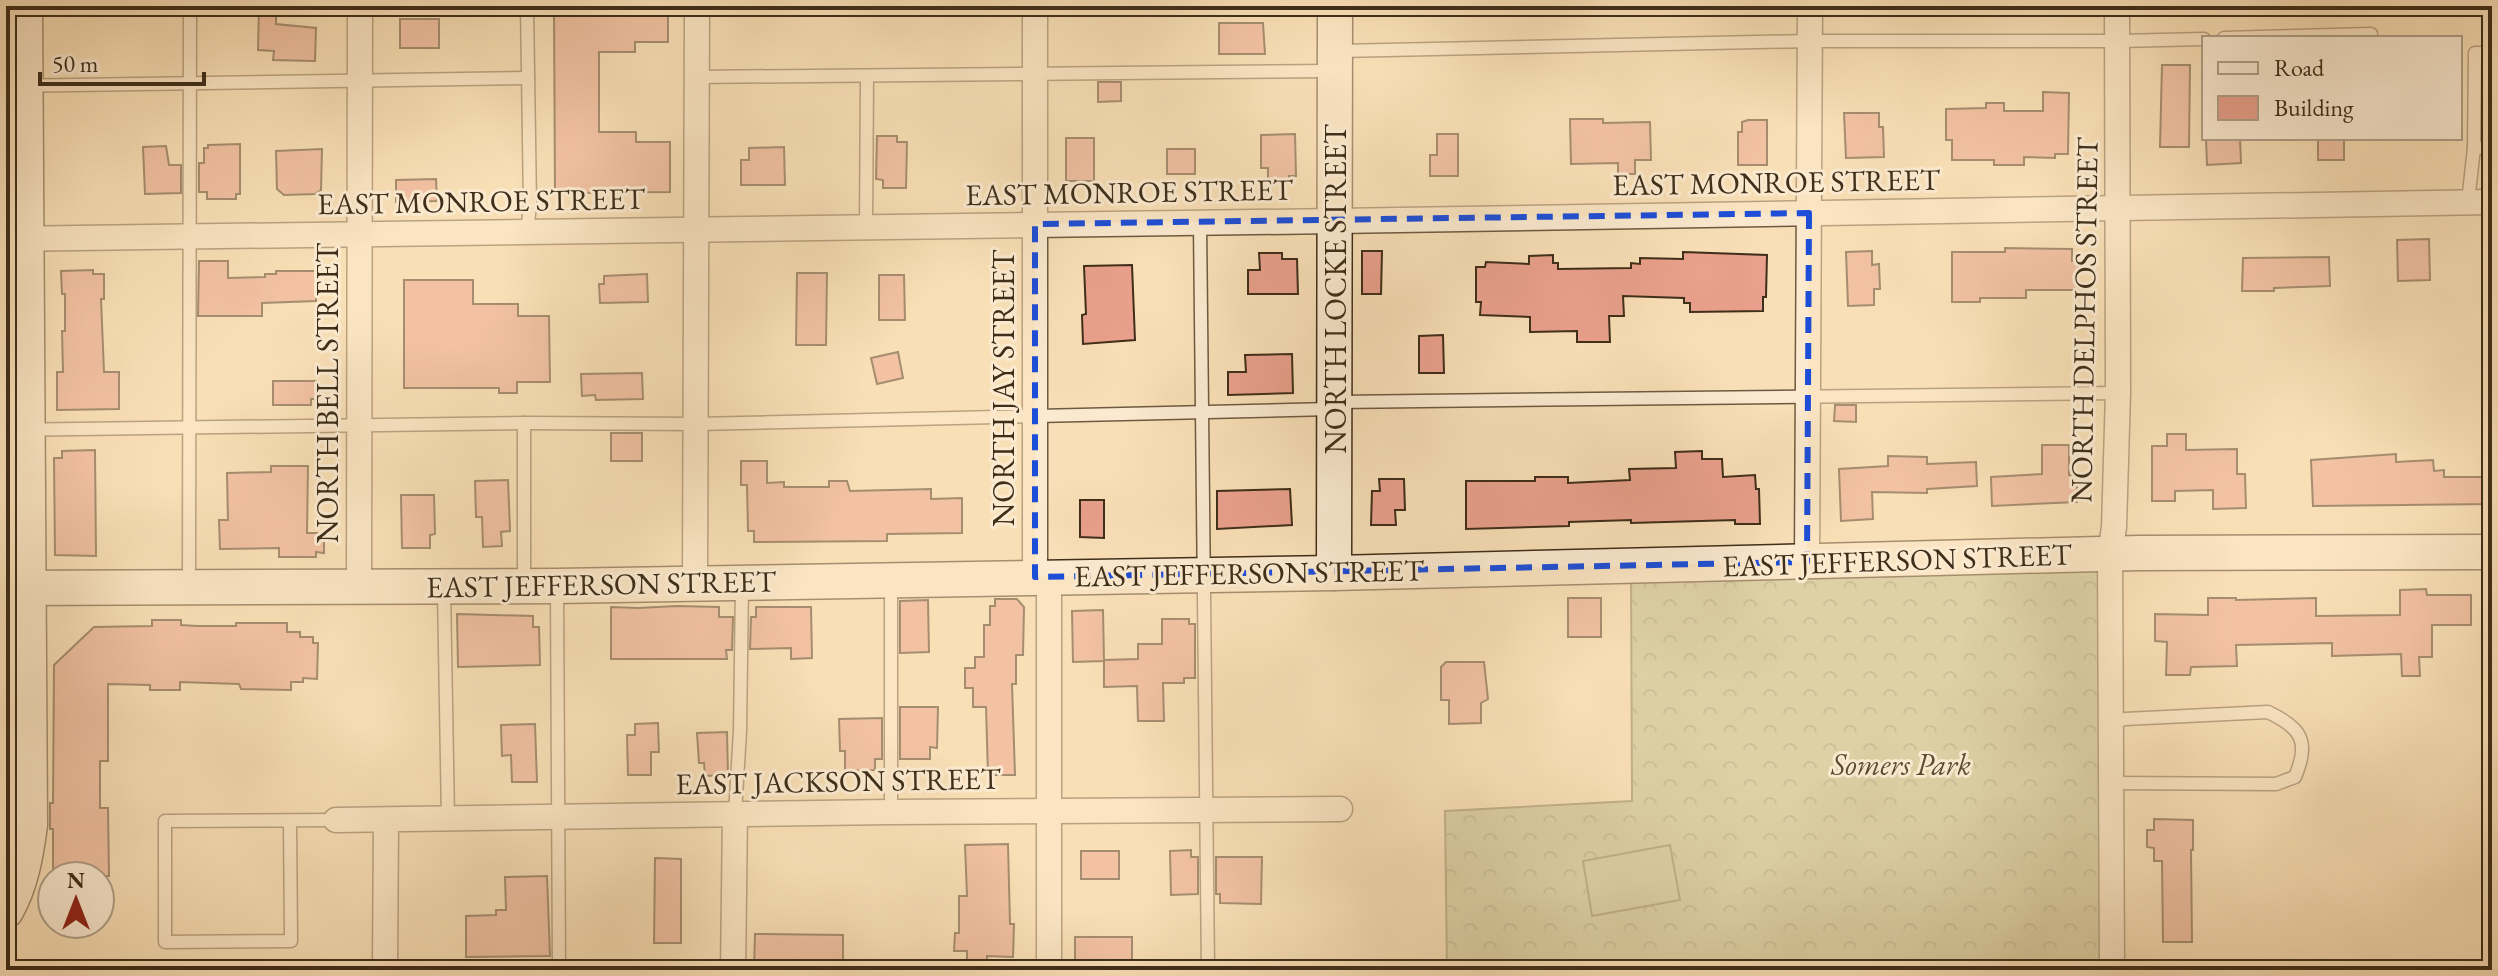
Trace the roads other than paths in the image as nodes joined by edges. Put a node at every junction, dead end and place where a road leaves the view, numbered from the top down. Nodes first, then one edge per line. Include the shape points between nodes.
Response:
1 (6, 6) edge
2 (25, 6) edge
3 (190, 6) edge
4 (360, 6) edge
5 (527, 6) edge
6 (697, 6) edge
7 (1035, 6) edge
8 (1335, 6) edge
9 (1810, 6) edge
10 (2117, 6) edge
11 (2371, 34) dead end
12 (2298, 36) edge
13 (2202, 39) edge
14 (1809, 41) junction
15 (2118, 41) junction
16 (2492, 53) edge
17 (1336, 61) junction
18 (1034, 74) junction
19 (867, 76) junction
20 (697, 77) junction
21 (528, 78) junction
22 (360, 80) junction
23 (191, 84) junction
24 (13, 86) edge
25 (2492, 147) edge
26 (2474, 148) junction
27 (2480, 202) edge
28 (2118, 209) junction
29 (1809, 213) junction
30 (1336, 221) junction
31 (1200, 223) junction
32 (1035, 224) junction
33 (866, 227) junction
34 (697, 231) junction
35 (527, 233) junction
36 (358, 234) junction
37 (192, 235) junction
38 (13, 238) edge
39 (6, 313) edge
40 (2118, 393) junction
41 (1808, 397) junction
42 (1335, 406) junction
43 (1201, 412) junction
44 (1034, 416) junction
45 (19, 419) edge
46 (524, 423) junction
47 (697, 424) junction
48 (189, 427) junction
49 (359, 427) junction
50 (2492, 552) edge
51 (2110, 554) junction
52 (1807, 562) junction
53 (1334, 573) junction
54 (1203, 575) junction
55 (1042, 577) junction
56 (891, 581) junction
57 (695, 582) junction
58 (742, 582) junction
59 (541, 586) junction
60 (444, 587) junction
61 (17, 588) edge
62 (189, 588) junction
63 (359, 588) junction
64 (2111, 723) junction
65 (2111, 783) junction
66 (1340, 809) dead end
67 (1049, 811) junction
68 (1207, 811) junction
69 (891, 812) junction
70 (735, 814) junction
71 (559, 817) junction
72 (448, 819) junction
73 (336, 820) joint
74 (386, 820) junction
75 (290, 821) junction
76 (6, 911) edge
77 (385, 970) edge
78 (558, 970) edge
79 (719, 970) edge
80 (733, 970) edge
81 (1049, 970) edge
82 (1208, 970) edge
83 (2112, 970) edge

1 - 24 street
2 - 24 street
3 - 23 lane
4 - 22 street, NORTH BELL STREET
5 - 21 lane
6 - 20 street
7 - 18 street, NORTH JAY STREET
8 - 17 street, NORTH LOCKE STREET
9 - 14 street
10 - 15 street, NORTH DELPHOS STREET
11 - 12 lane
13 - 15 lane
14 - 15 lane
14 - 17 lane
14 - 29 street
15 - 28 street, NORTH DELPHOS STREET
16 - 26 lane via 2475,53
17 - 18 lane
17 - 30 street, NORTH LOCKE STREET
18 - 19 lane
18 - 32 street, NORTH JAY STREET
19 - 20 lane
19 - 33 lane
20 - 34 street
21 - 22 lane
21 - 35 lane
22 - 23 lane
22 - 36 street, NORTH BELL STREET
23 - 24 lane
23 - 37 lane
24 - 38 street
25 - 26 lane
26 - 27 lane
27 - 28 street, EAST MONROE STREET
28 - 29 street, EAST MONROE STREET
28 - 40 street, NORTH DELPHOS STREET
29 - 30 street, EAST MONROE STREET
29 - 41 street
30 - 31 street, EAST MONROE STREET
30 - 42 street, NORTH LOCKE STREET
31 - 32 street, EAST MONROE STREET
31 - 43 lane
32 - 33 street, EAST MONROE STREET
32 - 44 street, NORTH JAY STREET
33 - 34 street, EAST MONROE STREET
34 - 35 street, EAST MONROE STREET
34 - 47 street
35 - 36 street, EAST MONROE STREET
36 - 37 street, EAST MONROE STREET
36 - 49 street, NORTH BELL STREET
37 - 38 street, EAST MONROE STREET
37 - 48 lane
38 - 39 street
38 - 45 street
40 - 41 lane
40 - 51 street, NORTH DELPHOS STREET
41 - 42 lane
41 - 52 street
42 - 43 lane
42 - 53 street, NORTH LOCKE STREET
43 - 44 lane
43 - 54 lane
44 - 47 lane
44 - 55 street, NORTH JAY STREET
45 - 48 lane
45 - 61 street
46 - 47 lane
46 - 49 lane
46 - 59 lane
47 - 57 street
48 - 49 lane
48 - 62 lane
49 - 63 street, NORTH BELL STREET
50 - 51 street, EAST JEFFERSON STREET
51 - 52 street, EAST JEFFERSON STREET
51 - 64 street, NORTH DELPHOS STREET
52 - 53 street, EAST JEFFERSON STREET
53 - 54 street, EAST JEFFERSON STREET
54 - 55 street, EAST JEFFERSON STREET
54 - 68 lane
55 - 56 street, EAST JEFFERSON STREET
55 - 67 street, NORTH JAY STREET
56 - 58 street, EAST JEFFERSON STREET
56 - 69 lane
57 - 58 street, EAST JEFFERSON STREET
57 - 59 street, EAST JEFFERSON STREET
58 - 70 lane
59 - 60 street, EAST JEFFERSON STREET
59 - 71 lane
60 - 63 street, EAST JEFFERSON STREET
60 - 72 lane
61 - 62 street, EAST JEFFERSON STREET
61 - 76 street via 30,825 26,859
62 - 63 street, EAST JEFFERSON STREET
64 - 65 street, NORTH DELPHOS STREET
64 - 65 lane via 2268,712 2288,721 2303,740 2303,759 2295,777 2276,784
65 - 83 street, NORTH DELPHOS STREET
66 - 68 street, EAST JACKSON STREET
67 - 68 street, EAST JACKSON STREET
67 - 69 street, EAST JACKSON STREET
67 - 81 street, NORTH JAY STREET
68 - 82 lane
69 - 70 street, EAST JACKSON STREET
70 - 71 street, EAST JACKSON STREET
70 - 80 street
71 - 72 street, EAST JACKSON STREET
71 - 78 lane
72 - 74 street, EAST JACKSON STREET
73 - 74 street, EAST JACKSON STREET
73 - 75 lane
74 - 77 street
75 - 75 lane via 165,821 165,942 291,941
78 - 79 lane

